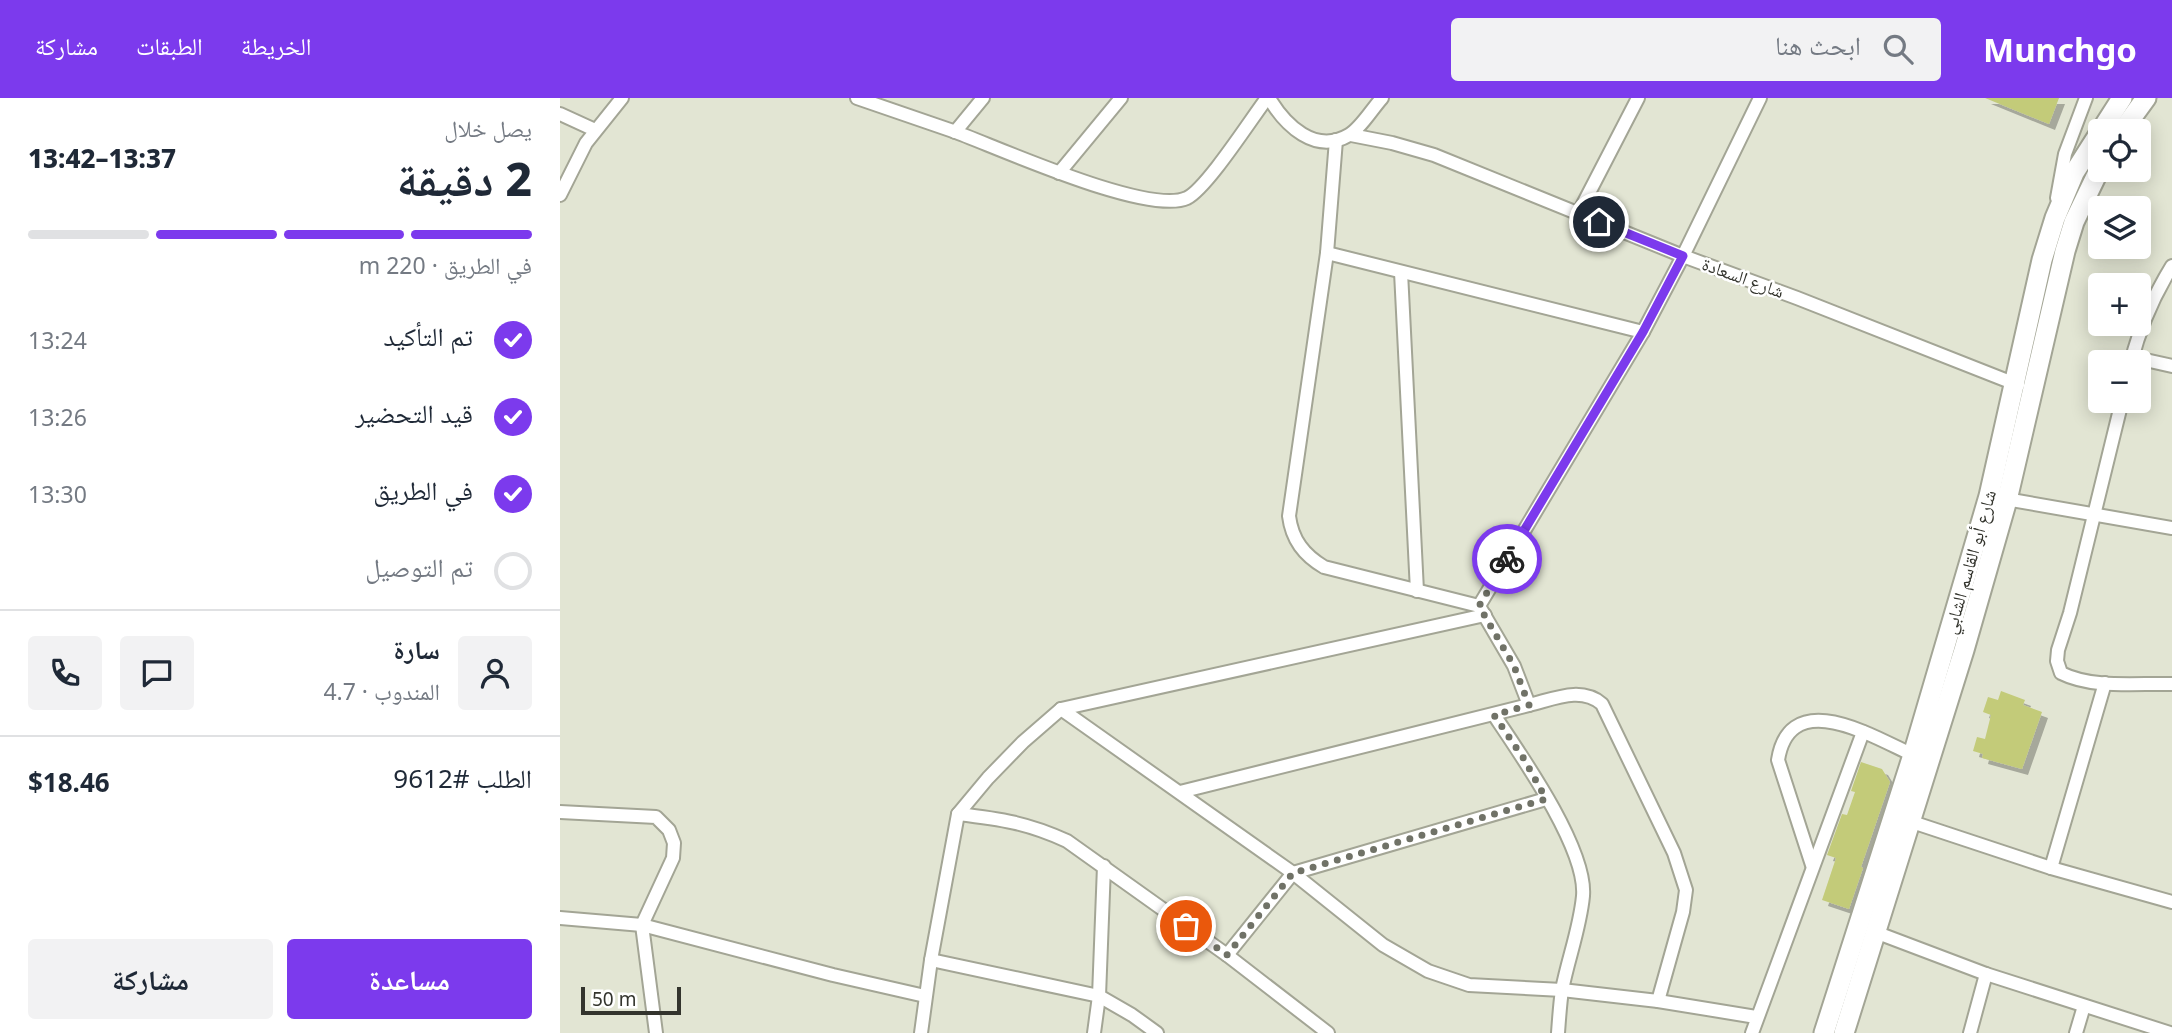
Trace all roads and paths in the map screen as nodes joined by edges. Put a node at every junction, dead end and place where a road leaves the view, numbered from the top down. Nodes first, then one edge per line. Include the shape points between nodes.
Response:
1 (622, 98) edge
2 (857, 98) edge
3 (983, 98) edge
4 (1121, 98) edge
5 (1268, 98) edge
6 (1382, 98) edge
7 (1638, 98) edge
8 (1760, 98) edge
9 (2086, 98) edge
10 (2122, 98) edge
11 (2146, 98) edge
12 (560, 114) edge
13 (2131, 119) edge
14 (595, 130) junction
15 (955, 132) junction
16 (1351, 135) junction
17 (1336, 140) junction
18 (1059, 173) junction
19 (2094, 182) edge
20 (560, 195) edge
21 (1578, 214) junction
22 (2055, 218) junction
23 (1327, 253) junction
24 (1683, 256) junction
25 (2172, 266) edge
26 (1401, 272) junction
27 (1643, 332) junction
28 (2135, 350) edge
29 (2151, 363) edge
30 (2172, 366) edge
31 (2025, 387) junction
32 (2119, 413) edge
33 (1998, 498) junction
34 (2094, 515) junction
35 (2172, 528) edge
36 (1417, 591) junction
37 (1482, 610) junction
38 (2105, 683) junction
39 (2172, 684) edge
40 (1529, 705) junction
41 (1061, 709) junction
42 (1494, 715) junction
43 (1863, 732) junction
44 (1913, 755) junction
45 (1180, 792) junction
46 (1546, 799) junction
47 (560, 812) edge
48 (958, 814) junction
49 (1909, 821) junction
50 (1812, 865) junction
51 (1104, 866) junction
52 (2051, 868) junction
53 (1293, 873) junction
54 (2172, 902) edge
55 (560, 918) edge
56 (642, 925) junction
57 (1875, 932) junction
58 (1227, 955) junction
59 (931, 960) junction
60 (1986, 974) junction
61 (1562, 990) junction
62 (926, 996) junction
63 (1099, 996) junction
64 (1658, 1001) junction
65 (2084, 1006) junction
66 (1756, 1017) junction
67 (1321, 1031) edge
68 (656, 1033) edge
69 (921, 1033) edge
70 (1094, 1033) edge
71 (1157, 1033) edge
72 (1558, 1033) edge
73 (1752, 1033) edge
74 (1825, 1033) edge
75 (1844, 1033) edge
76 (1970, 1033) edge
77 (2076, 1033) edge
78 (2170, 1033) edge

1 - 14 street
2 - 15 street
3 - 15 street
4 - 18 street
5 - 17 street via 1293,130 1313,139
5 - 18 street via 1204,184 1187,198 1166,202 1143,199
6 - 16 street
7 - 21 street
8 - 24 street
9 - 22 street via 2065,154
10 - 22 main road, شارع أبو القاسم الشابي via 2074,173
11 - 13 main road
12 - 14 street
14 - 20 street
15 - 18 street
16 - 17 street
16 - 21 street, شارع السعادة via 1434,155
17 - 23 street
19 - 31 main road, شارع أبو القاسم الشابي via 2071,232
21 - 24 street, شارع السعادة
22 - 31 main road, شارع أبو القاسم الشابي via 2042,260
23 - 26 street
23 - 36 street via 1289,516 1291,533 1311,559 1324,567
24 - 27 street
24 - 31 street, شارع السعادة
25 - 28 street via 2153,297
26 - 27 street
26 - 36 street
27 - 37 street
29 - 30 street
31 - 33 main road, شارع أبو القاسم الشابي
32 - 34 street
33 - 34 street
33 - 44 main road, شارع أبو القاسم الشابي
33 - 49 main road, شارع أبو القاسم الشابي via 1964,650
34 - 35 street
34 - 38 street via 2057,661 2061,673
36 - 37 street
37 - 40 street via 1514,666
37 - 41 street
38 - 39 street
38 - 52 street
40 - 42 street
40 - 64 street via 1583,694 1602,704 1674,853 1686,890
41 - 45 street
41 - 48 street via 1023,742
42 - 45 street
42 - 46 street
43 - 44 street
43 - 50 street
43 - 50 street via 1806,720 1781,744 1778,760
44 - 74 main road, شارع أبو القاسم الشابي
45 - 53 street
46 - 53 street
46 - 61 street via 1579,862 1583,894
47 - 56 street via 656,817 669,830 673,858
48 - 51 street via 1039,828
48 - 59 street
49 - 52 street
49 - 57 main road, شارع أبو القاسم الشابي
50 - 66 street
51 - 58 street
51 - 63 street
52 - 54 street
53 - 58 street
53 - 61 street via 1383,945 1428,971 1469,985
55 - 56 street
56 - 62 street
56 - 68 street
57 - 60 street
57 - 75 main road, شارع أبو القاسم الشابي
58 - 67 street
59 - 62 street
59 - 63 street
60 - 65 street
60 - 76 street
61 - 64 street
61 - 72 street
62 - 69 street
63 - 70 street
63 - 71 street
64 - 66 street
65 - 77 street
65 - 78 street
66 - 73 street

